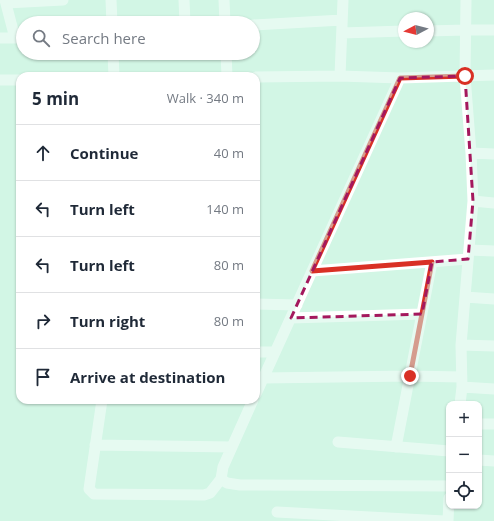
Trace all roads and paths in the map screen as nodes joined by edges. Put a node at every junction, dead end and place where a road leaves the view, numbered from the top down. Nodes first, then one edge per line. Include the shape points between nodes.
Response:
1 (64, 0) edge
2 (111, 0) edge
3 (184, 0) edge
4 (224, 0) edge
5 (343, 0) edge
6 (466, 0) edge
7 (5, 2) edge
8 (112, 16) edge
9 (185, 16) edge
10 (225, 16) edge
11 (342, 20) junction
12 (260, 26) edge
13 (16, 30) edge
14 (465, 30) junction
15 (494, 30) edge
16 (398, 31) edge
17 (434, 31) edge
18 (342, 33) junction
19 (0, 38) edge
20 (16, 38) edge
21 (113, 60) edge
22 (226, 60) edge
23 (114, 72) edge
24 (227, 72) edge
25 (494, 75) edge
26 (340, 76) junction
27 (465, 76) junction
28 (260, 77) edge
29 (400, 78) junction
30 (0, 80) edge
31 (16, 80) edge
32 (470, 153) junction
33 (494, 154) edge
34 (473, 201) junction
35 (494, 203) edge
36 (494, 251) edge
37 (468, 254) junction
38 (432, 262) junction
39 (312, 271) junction
40 (465, 297) junction
41 (494, 299) edge
42 (260, 304) edge
43 (296, 305) junction
44 (422, 314) junction
45 (291, 318) junction
46 (461, 345) junction
47 (494, 346) edge
48 (260, 352) edge
49 (275, 352) junction
50 (410, 376) junction
51 (263, 378) junction
52 (461, 382) junction
53 (260, 385) edge
54 (494, 389) edge
55 (460, 401) edge
56 (101, 404) edge
57 (251, 404) edge
58 (482, 424) edge
59 (494, 424) edge
60 (338, 442) dead end
61 (95, 445) junction
62 (232, 447) junction
63 (396, 447) junction
64 (446, 451) edge
65 (482, 460) edge
66 (494, 461) edge
67 (221, 478) junction
68 (446, 486) edge
69 (449, 509) edge
70 (277, 512) dead end
71 (444, 521) edge
72 (448, 521) edge

1 - 7 street
2 - 8 street
3 - 9 street
4 - 10 street
5 - 11 street
6 - 14 street
7 - 13 street
11 - 12 street
11 - 18 street
14 - 15 street
14 - 17 street
14 - 27 street
16 - 18 street
18 - 26 street
19 - 20 street
21 - 23 street
22 - 24 street
25 - 27 street
26 - 28 street
26 - 29 street
27 - 29 street
27 - 32 street
29 - 39 street
30 - 31 street
32 - 33 street
32 - 34 street
34 - 35 street
34 - 37 street
36 - 37 street
37 - 38 street
37 - 40 street
38 - 39 street
38 - 44 street
39 - 43 street
40 - 41 street
40 - 46 street
42 - 43 street
43 - 45 street
44 - 45 street
44 - 50 street
45 - 49 street
46 - 47 street
46 - 52 street
48 - 49 street
49 - 51 street
50 - 51 street
50 - 52 street
50 - 63 street
51 - 53 street
52 - 54 street
52 - 55 street
56 - 61 street
57 - 62 street
58 - 59 street
60 - 63 street
61 - 62 street
61 - 67 street via 89,489 94,494 204,495 210,493
62 - 67 street
63 - 64 street
65 - 66 street
67 - 68 street via 227,483 240,485
69 - 72 street
70 - 71 street

